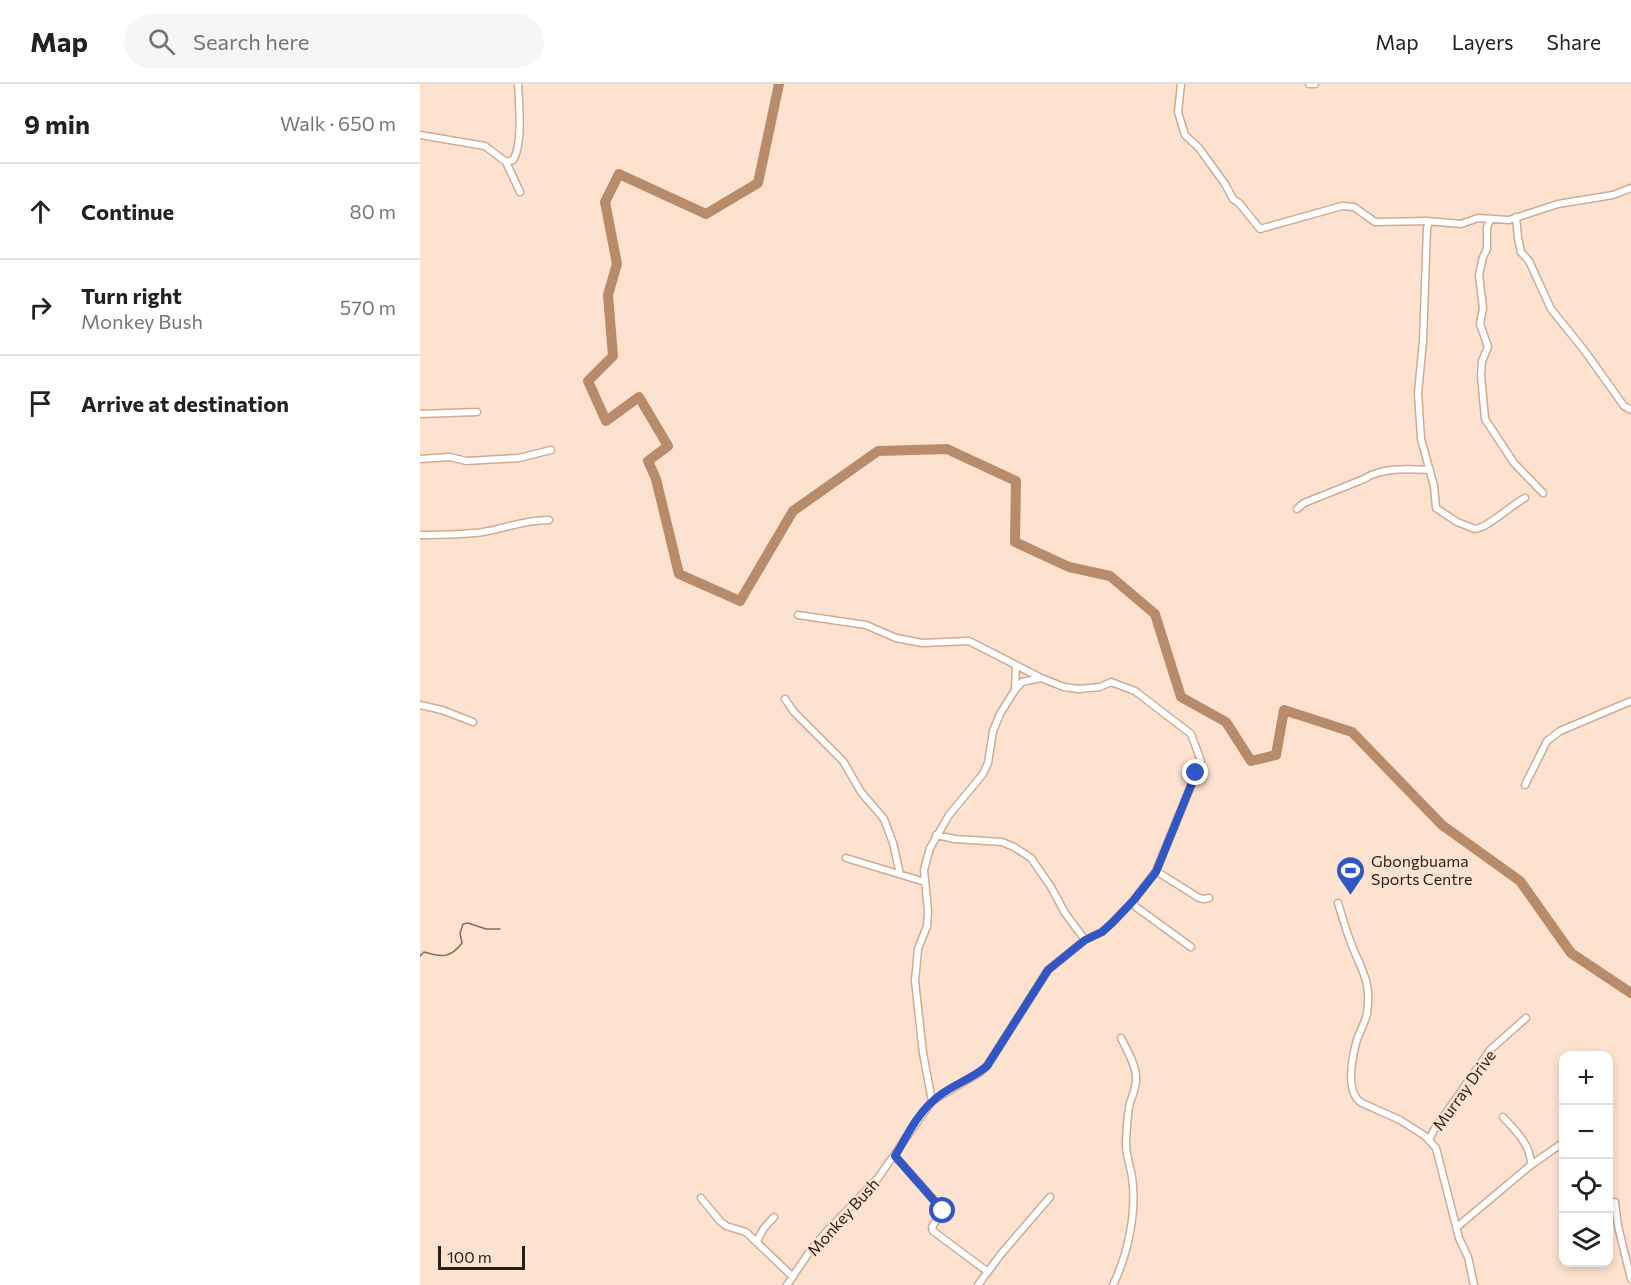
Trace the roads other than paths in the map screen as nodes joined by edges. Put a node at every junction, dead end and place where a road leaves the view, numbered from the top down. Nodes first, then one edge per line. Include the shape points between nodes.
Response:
1 (518, 84) edge
2 (1181, 84) edge
3 (1308, 84) edge
4 (1315, 84) edge
5 (420, 135) edge
6 (506, 162) junction
7 (1631, 188) edge
8 (520, 192) dead end
9 (1516, 218) junction
10 (1491, 219) junction
11 (1430, 222) junction
12 (1631, 410) edge
13 (477, 412) dead end
14 (420, 414) edge
15 (551, 450) dead end
16 (420, 459) edge
17 (1430, 470) junction
18 (1544, 493) dead end
19 (1525, 498) dead end
20 (1296, 509) dead end
21 (549, 519) dead end
22 (420, 535) edge
23 (798, 615) dead end
24 (1016, 665) junction
25 (1041, 678) junction
26 (1015, 690) junction
27 (785, 699) dead end
28 (1631, 702) edge
29 (420, 705) edge
30 (473, 722) dead end
31 (1525, 785) dead end
32 (936, 835) junction
33 (846, 858) dead end
34 (1156, 872) junction
35 (900, 873) junction
36 (925, 882) junction
37 (1209, 898) dead end
38 (1133, 901) junction
39 (1338, 903) dead end
40 (1085, 940) junction
41 (1191, 947) dead end
42 (1526, 1018) dead end
43 (1121, 1038) dead end
44 (932, 1101) junction
45 (1503, 1117) dead end
46 (1429, 1140) junction
47 (1559, 1145) edge
48 (895, 1156) junction
49 (1531, 1165) junction
50 (1050, 1197) dead end
51 (701, 1198) dead end
52 (1615, 1202) dead end
53 (774, 1217) dead end
54 (1457, 1227) junction
55 (757, 1241) junction
56 (987, 1272) junction
57 (793, 1277) junction
58 (1631, 1279) edge
59 (787, 1285) edge
60 (978, 1285) edge
61 (1113, 1285) edge
62 (1474, 1285) edge

1 - 6 street via 516,155
2 - 11 street via 1178,112 1185,135 1260,229 1342,206 1354,207 1374,222
3 - 4 street
5 - 6 street via 485,146
6 - 8 street
7 - 9 street
9 - 10 street
9 - 12 street via 1521,252 1551,309 1624,406
10 - 11 street via 1478,218 1461,224
10 - 18 street via 1479,275 1480,324 1488,347 1481,375 1485,419 1515,463
11 - 17 street via 1418,393 1421,439
13 - 14 street
15 - 16 street via 519,458
17 - 19 street via 1437,508 1470,529 1482,528
17 - 20 street via 1378,473
21 - 22 street via 466,534
23 - 24 street via 866,625 890,636 922,643 969,641
24 - 25 street
24 - 26 street
25 - 26 street via 1025,681
25 - 34 street, Monkey Bush via 1072,689 1111,682 1129,687 1191,734 1201,761
26 - 32 street via 993,731 983,774
27 - 35 street via 843,761 861,792 884,819
28 - 31 street via 1560,731 1547,741
29 - 30 street
32 - 36 street via 926,859
32 - 40 street via 1002,842 1031,858
33 - 35 street
34 - 37 street via 1199,898
34 - 38 street, Monkey Bush
35 - 36 street
36 - 44 street via 927,926 918,949 915,981
38 - 40 street, Monkey Bush via 1102,932
38 - 41 street via 1136,908
39 - 46 street via 1368,987 1367,1015 1356,1045 1353,1093 1358,1101 1400,1120
40 - 44 street, Monkey Bush via 1041,978 987,1066
42 - 46 street, Murray Drive via 1490,1050
43 - 61 street via 1137,1078 1126,1146 1132,1177 1130,1231
44 - 48 street, Monkey Bush
45 - 49 street via 1520,1134
46 - 54 street via 1436,1148
47 - 49 street
48 - 56 street via 943,1210 933,1231
48 - 57 street, Monkey Bush via 867,1192 827,1231
49 - 54 street
50 - 56 street
51 - 55 street via 726,1226 746,1232
52 - 58 street
53 - 55 street
54 - 62 street
55 - 57 street
56 - 60 street
57 - 59 street, Monkey Bush

